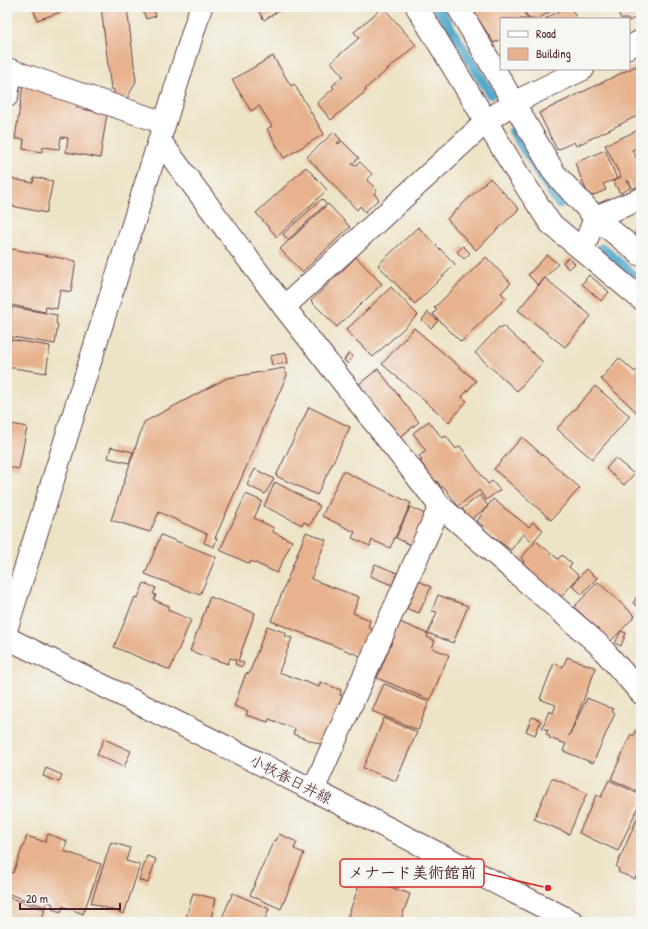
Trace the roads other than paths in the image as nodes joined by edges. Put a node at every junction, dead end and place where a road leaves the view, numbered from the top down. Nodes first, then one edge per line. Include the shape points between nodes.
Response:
1 (201, 7) edge
2 (417, 7) edge
3 (458, 7) edge
4 (641, 41) edge
5 (630, 46) edge
6 (9, 70) edge
7 (581, 70) edge
8 (7, 96) edge
9 (513, 103) junction
10 (487, 121) junction
11 (162, 132) junction
12 (641, 200) edge
13 (595, 217) junction
14 (583, 250) junction
15 (641, 255) edge
16 (641, 299) edge
17 (284, 307) junction
18 (440, 506) junction
19 (7, 627) edge
20 (7, 638) edge
21 (641, 693) edge
22 (313, 790) junction
23 (573, 922) edge

1 - 11 street
2 - 10 street
3 - 9 street
4 - 5 street
6 - 8 street
6 - 11 street
7 - 9 street
9 - 10 street
9 - 13 street via 555,174
10 - 14 street via 550,223
10 - 17 street
11 - 17 street
11 - 19 street
12 - 13 street
13 - 14 street
13 - 15 street
14 - 16 street
17 - 18 street
18 - 21 street via 598,644
18 - 22 street
20 - 22 street, 小牧春日井線
22 - 23 street, 小牧春日井線

